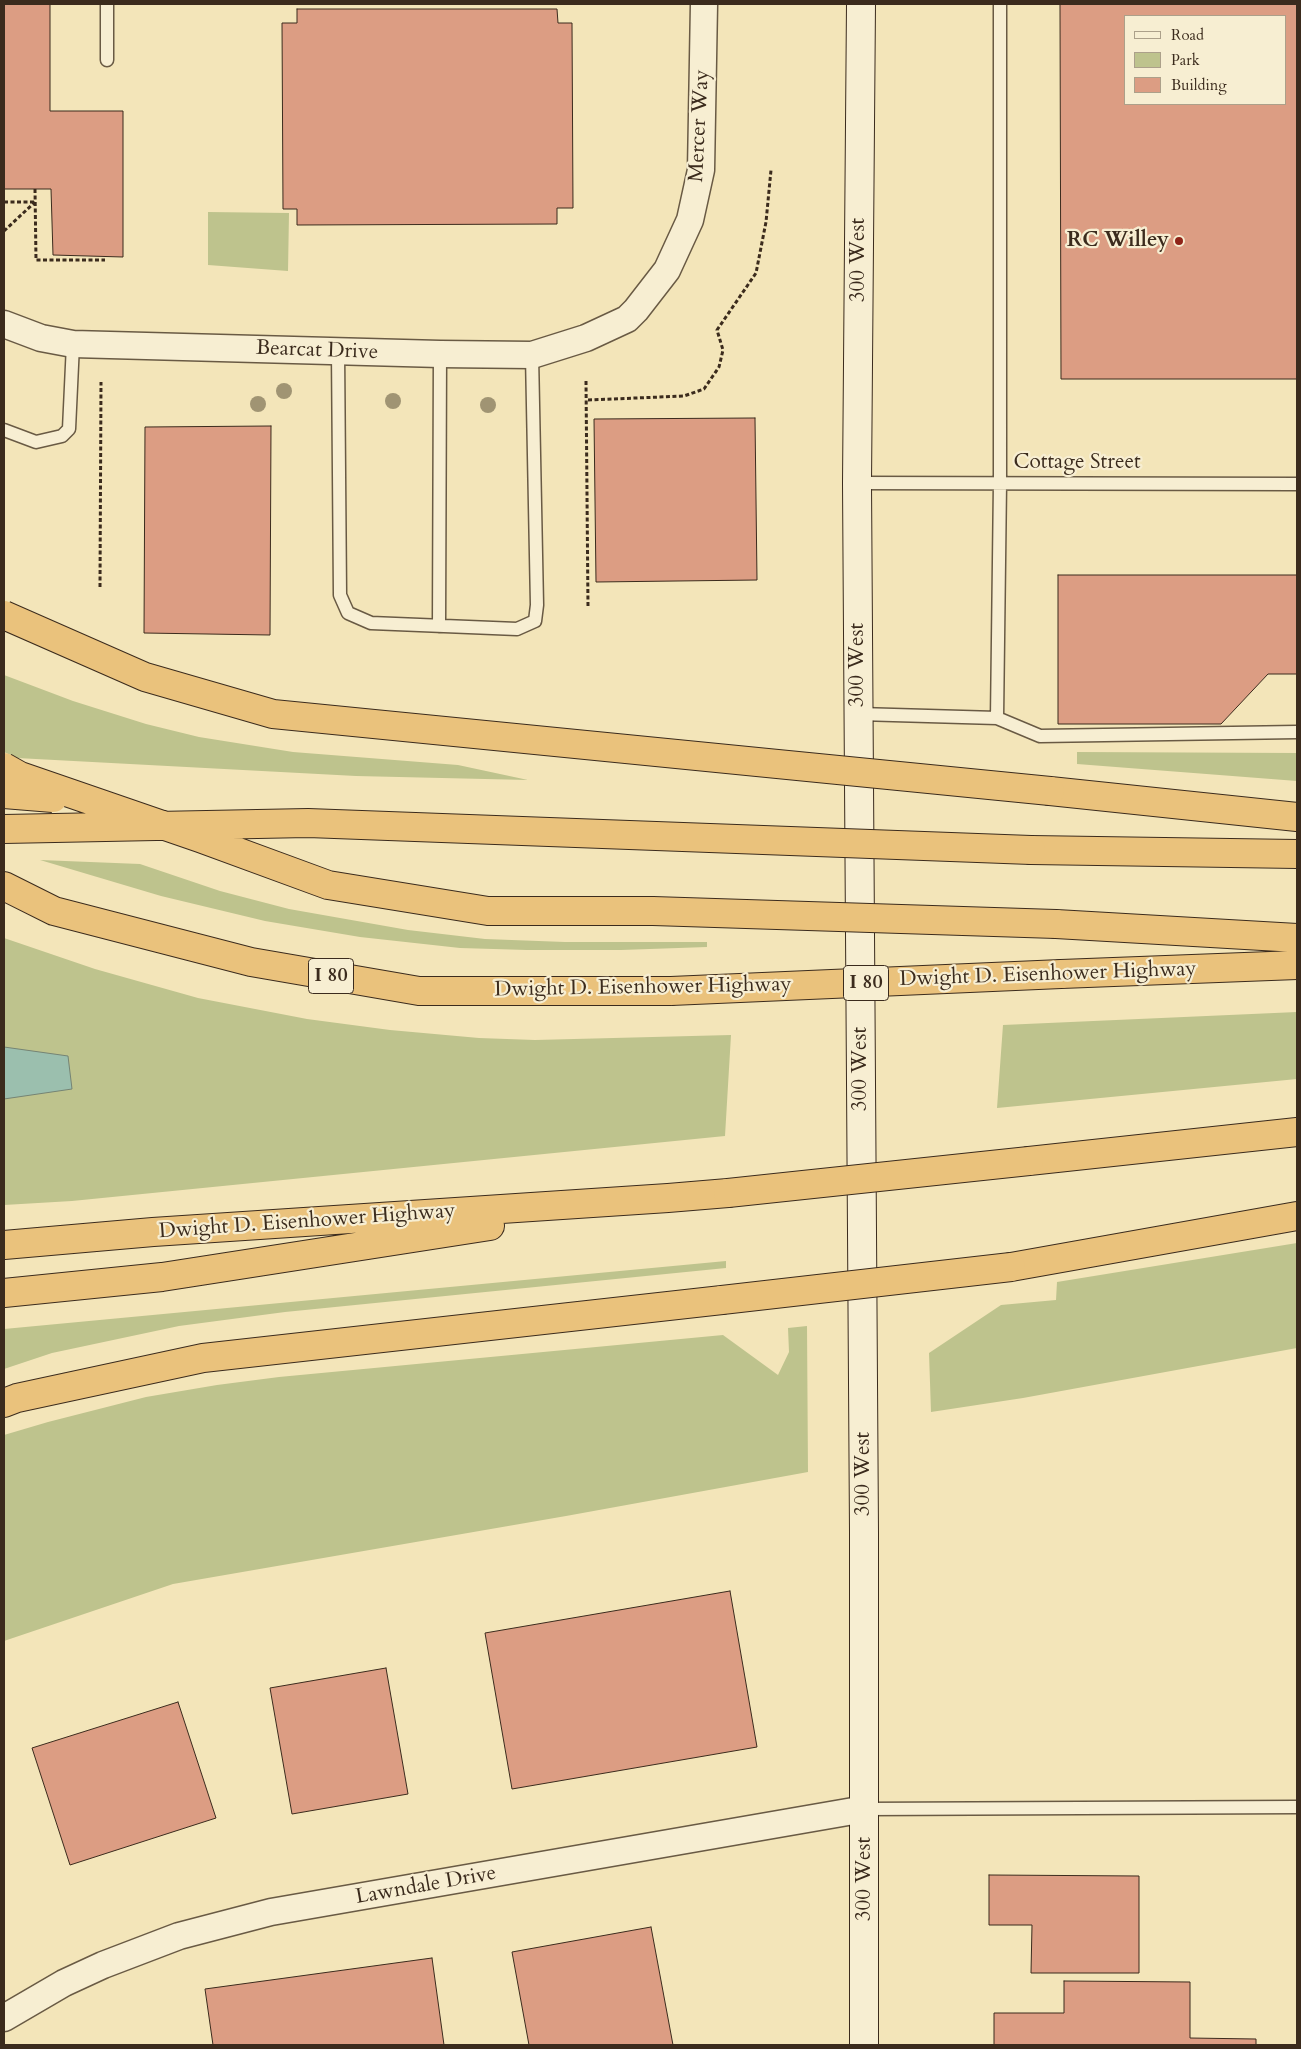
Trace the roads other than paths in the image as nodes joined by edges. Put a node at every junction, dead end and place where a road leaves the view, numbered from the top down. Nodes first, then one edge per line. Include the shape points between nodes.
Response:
1 (107, 4) edge
2 (704, 4) edge
3 (861, 4) edge
4 (1000, 4) edge
5 (107, 60) dead end
6 (627, 319) joint
7 (4, 324) edge
8 (73, 344) junction
9 (338, 351) junction
10 (440, 354) junction
11 (532, 355) junction
12 (4, 430) edge
13 (857, 483) junction
14 (1000, 483) junction
15 (1297, 484) edge
16 (4, 615) edge
17 (439, 626) junction
18 (859, 714) junction
19 (997, 718) junction
20 (1297, 732) edge
21 (4, 767) edge
22 (4, 794) edge
23 (1297, 817) edge
24 (308, 823) junction
25 (4, 829) edge
26 (1297, 854) edge
27 (4, 886) edge
28 (1297, 938) edge
29 (1297, 965) edge
30 (1297, 1132) edge
31 (668, 1198) junction
32 (1297, 1216) edge
33 (4, 1245) edge
34 (4, 1293) edge
35 (4, 1403) edge
36 (1297, 1807) edge
37 (865, 1809) junction
38 (4, 2018) edge
39 (864, 2045) edge

1 - 5 lane
2 - 6 street, Mercer Way via 701,170 690,220 667,270
3 - 13 main road, 300 West
4 - 14 lane
6 - 11 street, Bearcat Drive via 586,338
7 - 8 street, Bearcat Drive via 41,338
8 - 9 street, Bearcat Drive
8 - 12 lane via 69,429 62,436 36,442
9 - 10 street, Bearcat Drive
9 - 17 lane via 340,595 348,613 371,623
10 - 11 street, Bearcat Drive
10 - 17 lane
11 - 17 lane via 535,621 517,629
13 - 14 lane, Cottage Street
13 - 18 main road, 300 West
14 - 15 lane, Cottage Street
14 - 19 lane
16 - 23 highway, bridge via 145,677 273,714
18 - 19 lane
18 - 37 main road, 300 West
19 - 20 lane via 1040,736
21 - 28 highway, bridge via 20,776 328,885 488,911 653,911 1056,924
22 - 24 highway, bridge
24 - 25 highway, bridge
24 - 26 highway, bridge via 1031,850
27 - 29 highway, Dwight D. Eisenhower Highway / I 80, bridge via 54,911 251,962 419,991 671,991
30 - 31 highway, Dwight D. Eisenhower Highway, bridge
31 - 33 highway, Dwight D. Eisenhower Highway
31 - 34 highway via 162,1277
32 - 35 highway, bridge via 1011,1267 204,1358
36 - 37 lane
37 - 38 street, Lawndale Drive via 271,1912 179,1936 103,1966 64,1983
37 - 39 main road, 300 West

